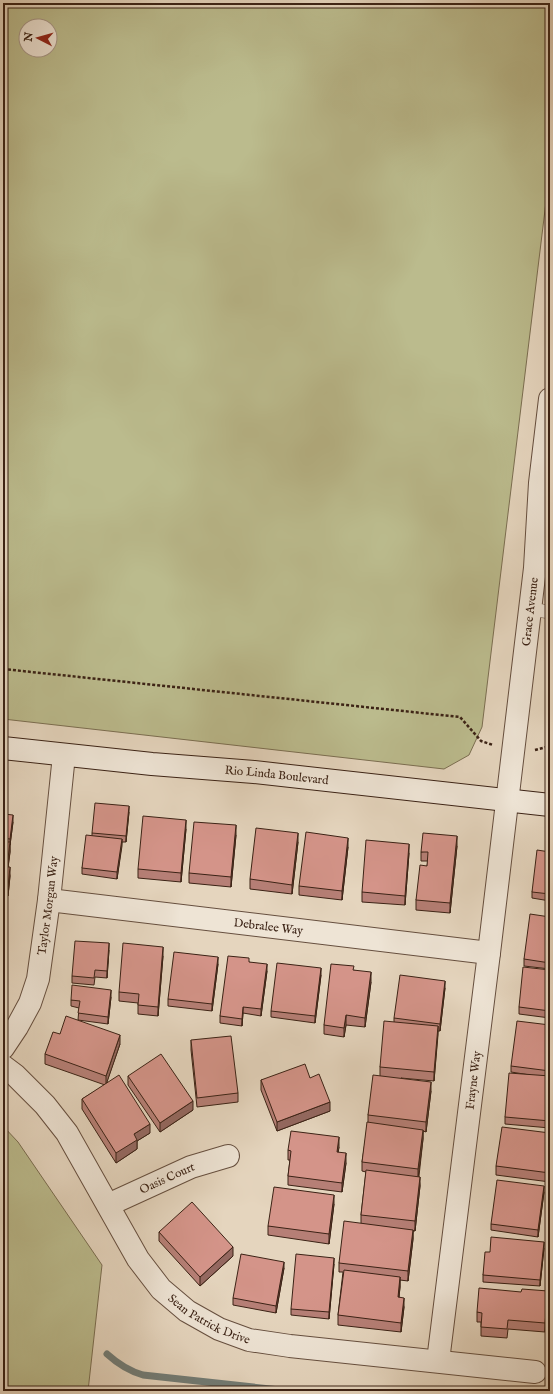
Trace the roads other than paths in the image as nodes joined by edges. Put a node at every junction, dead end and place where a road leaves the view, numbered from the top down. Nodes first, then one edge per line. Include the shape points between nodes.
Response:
1 (549, 411) edge
2 (540, 611) edge
3 (3, 748) edge
4 (64, 755) junction
5 (506, 800) junction
6 (550, 805) edge
7 (49, 900) junction
8 (489, 953) junction
9 (3, 1048) edge
10 (3, 1066) edge
11 (228, 1156) dead end
12 (108, 1205) junction
13 (438, 1361) junction
14 (535, 1372) dead end

1 - 2 street, Grace Avenue via 540,482 535,568
2 - 5 street, Grace Avenue
3 - 4 street, Rio Linda Boulevard
4 - 5 street, Rio Linda Boulevard via 254,772
4 - 7 street, Taylor Morgan Way
5 - 6 street, Rio Linda Boulevard
5 - 8 street, Frayne Way
7 - 8 street, Debralee Way
7 - 9 street, Taylor Morgan Way via 38,979 30,1003
8 - 13 street, Frayne Way
10 - 12 street, Sean Patrick Drive via 45,1105 67,1133
11 - 12 street, Oasis Court via 191,1167
12 - 13 street, Sean Patrick Drive via 138,1258 161,1289 187,1311 219,1329 249,1340 290,1346
13 - 14 street, Sean Patrick Drive

